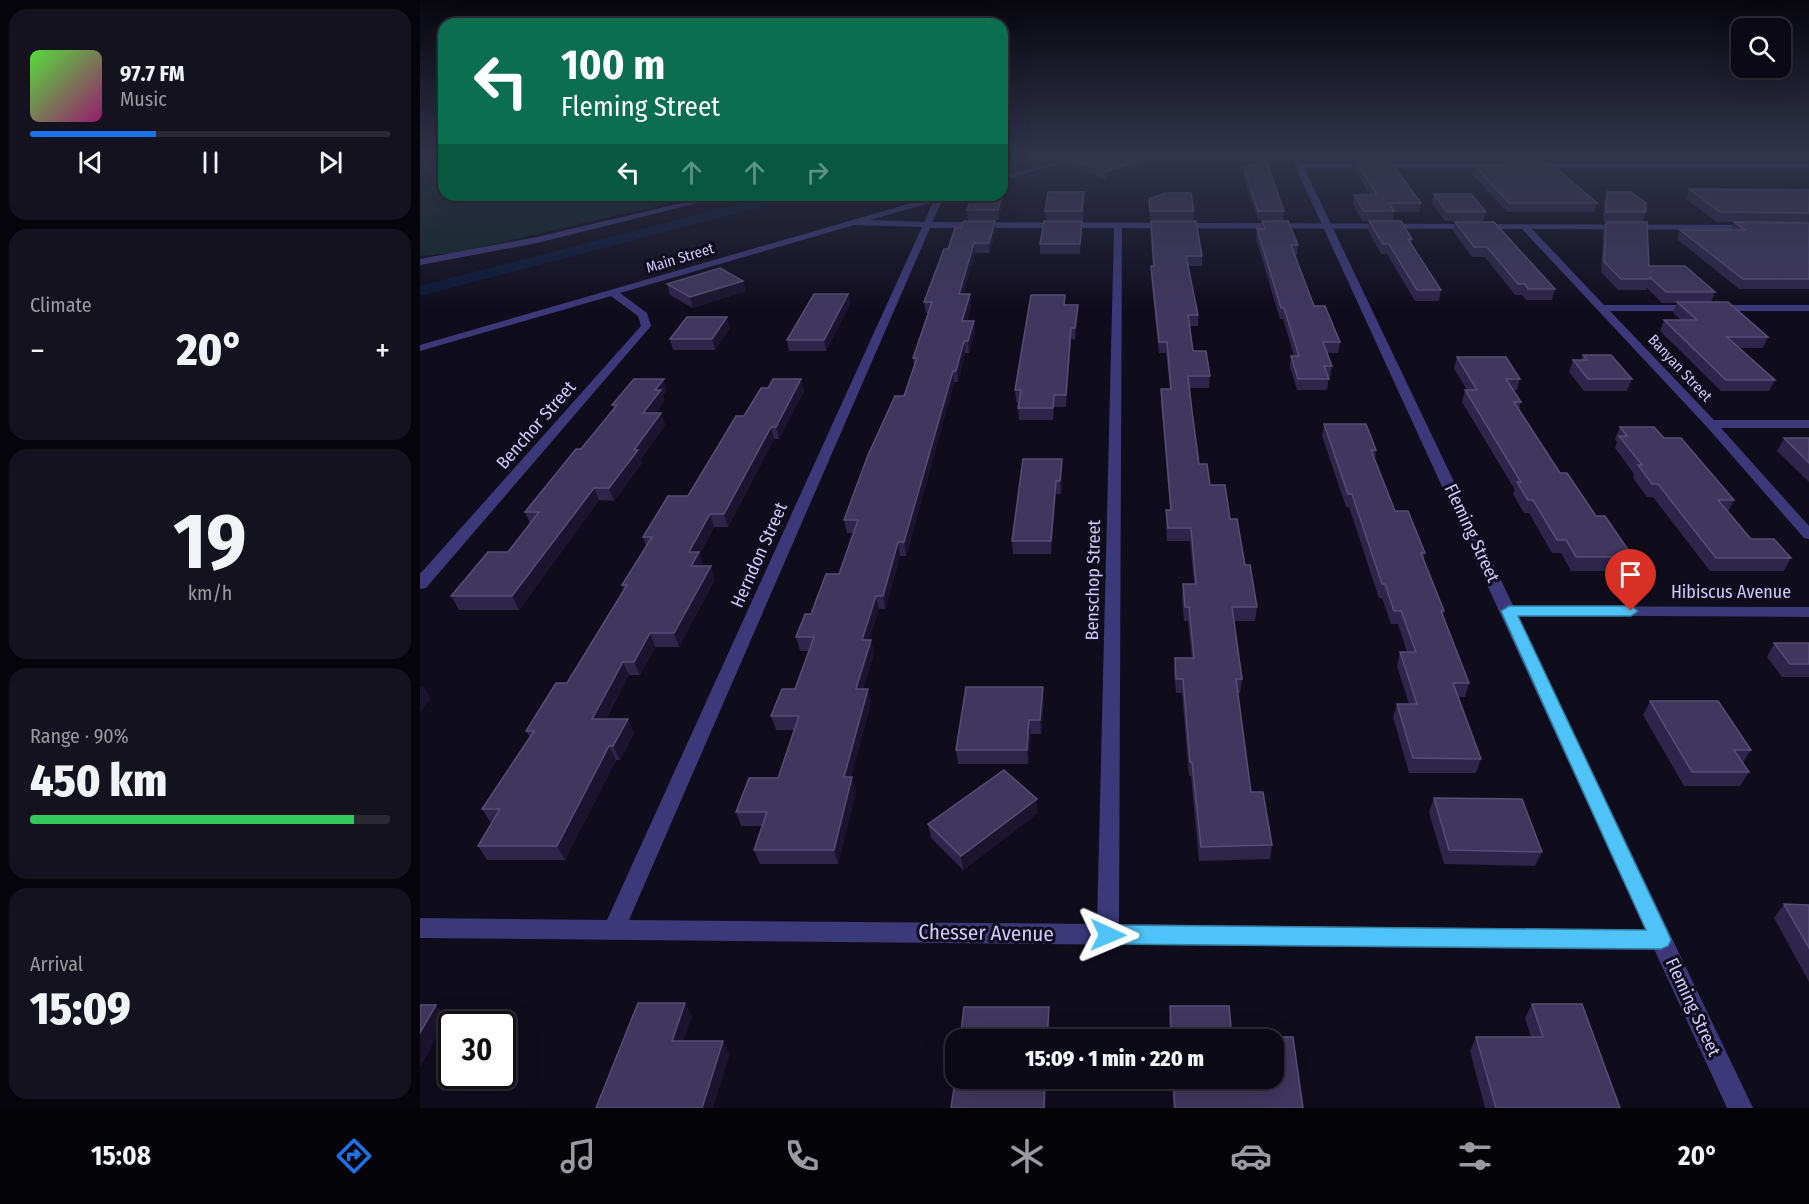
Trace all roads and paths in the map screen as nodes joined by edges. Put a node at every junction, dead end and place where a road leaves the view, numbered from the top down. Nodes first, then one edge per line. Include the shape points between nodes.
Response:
1 (677, 207) edge
2 (905, 207) edge
3 (937, 207) edge
4 (1318, 207) edge
5 (851, 222) junction
6 (927, 225) junction
7 (1118, 225) junction
8 (1327, 225) junction
9 (1524, 226) junction
10 (1761, 227) edge
11 (420, 263) edge
12 (613, 293) junction
13 (1602, 308) junction
14 (1809, 308) edge
15 (420, 348) edge
16 (1711, 424) junction
17 (1809, 424) edge
18 (1809, 535) edge
19 (420, 584) edge
20 (1509, 611) junction
21 (1809, 612) edge
22 (420, 928) edge
23 (615, 928) junction
24 (1108, 935) junction
25 (1661, 940) junction
26 (1740, 1108) edge

1 - 11 street
2 - 5 street, Main Street
3 - 6 street, Herndon Street
4 - 8 street, Fleming Street
5 - 6 street
5 - 12 street, Main Street
6 - 7 street
6 - 23 street, Herndon Street
7 - 8 street
7 - 24 street, Benschop Street
8 - 9 street
8 - 20 street, Fleming Street
9 - 10 street
9 - 13 street, Banyan Street
12 - 15 street, Main Street
12 - 19 street, Benchor Street via 643,315 646,326
13 - 14 street
13 - 16 street, Banyan Street
16 - 17 street
16 - 18 street, Banyan Street
20 - 21 street, Hibiscus Avenue
20 - 25 street, Fleming Street
22 - 23 street, Chesser Avenue
23 - 24 street, Chesser Avenue
24 - 25 street, Chesser Avenue
25 - 26 street, Fleming Street

